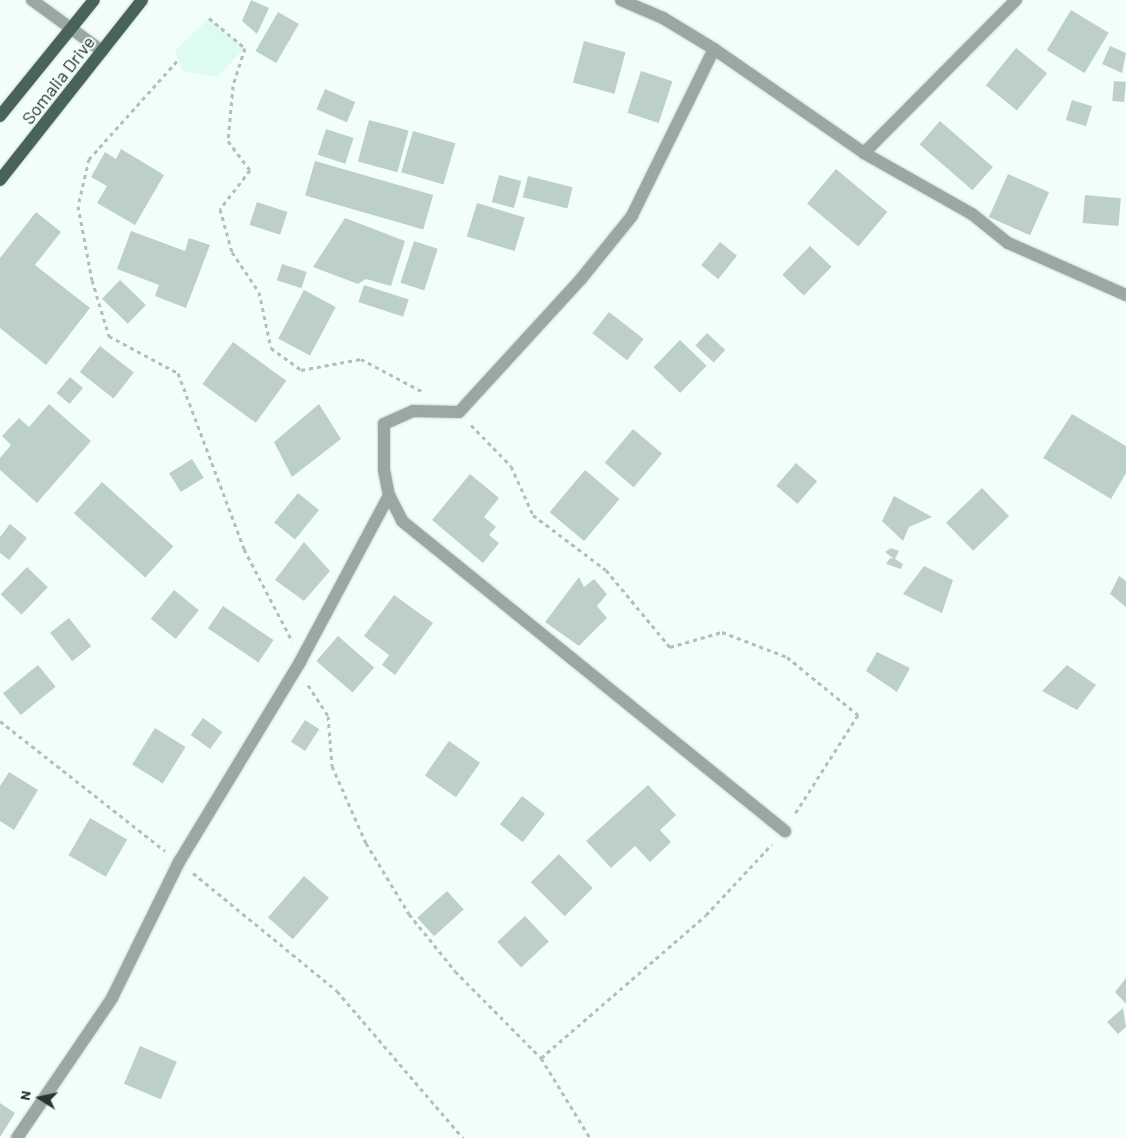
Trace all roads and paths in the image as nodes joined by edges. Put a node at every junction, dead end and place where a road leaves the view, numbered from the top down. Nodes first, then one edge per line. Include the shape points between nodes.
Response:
1 (32, 0) edge
2 (94, 0) edge
3 (142, 0) edge
4 (620, 0) edge
5 (1016, 0) edge
6 (74, 27) junction
7 (714, 49) junction
8 (102, 51) junction
9 (0, 116) edge
10 (864, 153) junction
11 (0, 180) edge
12 (1126, 295) edge
13 (389, 495) junction
14 (0, 721) edge
15 (785, 831) dead end
16 (179, 862) junction
17 (541, 1058) dead end
18 (17, 1138) edge
19 (463, 1138) edge
20 (590, 1138) edge

1 - 6 street
2 - 6 main road, Somalia Drive
3 - 8 main road, Somalia Drive
4 - 7 street via 663,18
5 - 10 street
6 - 8 street
6 - 9 main road, Somalia Drive
7 - 10 street
7 - 13 street via 647,190 581,279 459,412 413,411 384,424
8 - 11 main road, Somalia Drive
10 - 12 street via 972,214 1008,243
13 - 15 street via 402,521
13 - 16 street via 300,662
14 - 16 path
16 - 18 street via 112,998
16 - 19 path via 337,991
17 - 20 path

